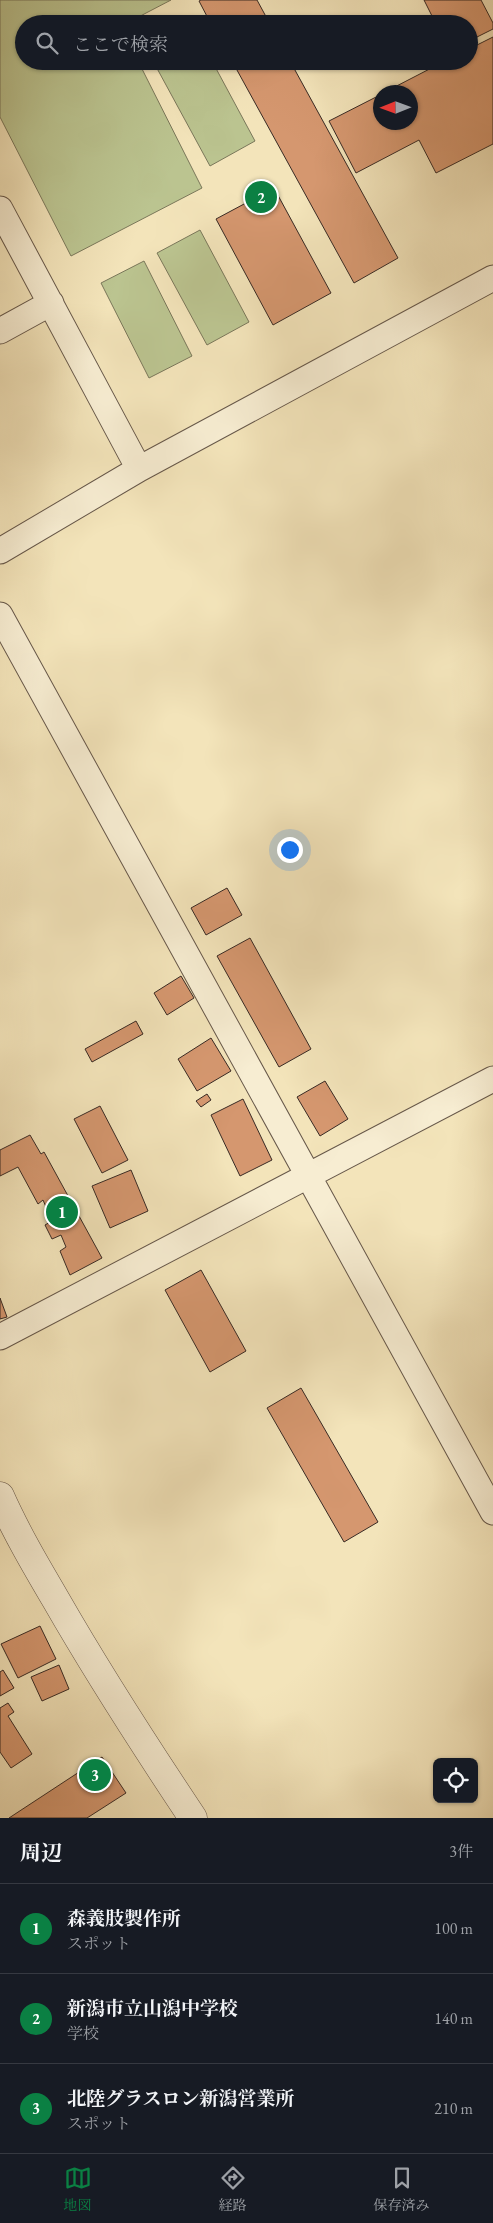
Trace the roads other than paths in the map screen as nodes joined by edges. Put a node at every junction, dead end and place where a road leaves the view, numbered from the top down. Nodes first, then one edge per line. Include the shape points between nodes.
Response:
1 (0, 209) edge
2 (493, 278) edge
3 (50, 303) junction
4 (0, 331) edge
5 (139, 469) junction
6 (0, 551) edge
7 (0, 615) edge
8 (493, 1079) edge
9 (309, 1175) junction
10 (0, 1337) edge
11 (0, 1496) edge
12 (493, 1512) edge
13 (193, 1818) edge

1 - 3 street
2 - 5 street
3 - 4 street
3 - 5 street
5 - 6 street
7 - 9 street
8 - 9 street
9 - 10 street
9 - 12 street
11 - 13 street via 12,1524 76,1636

